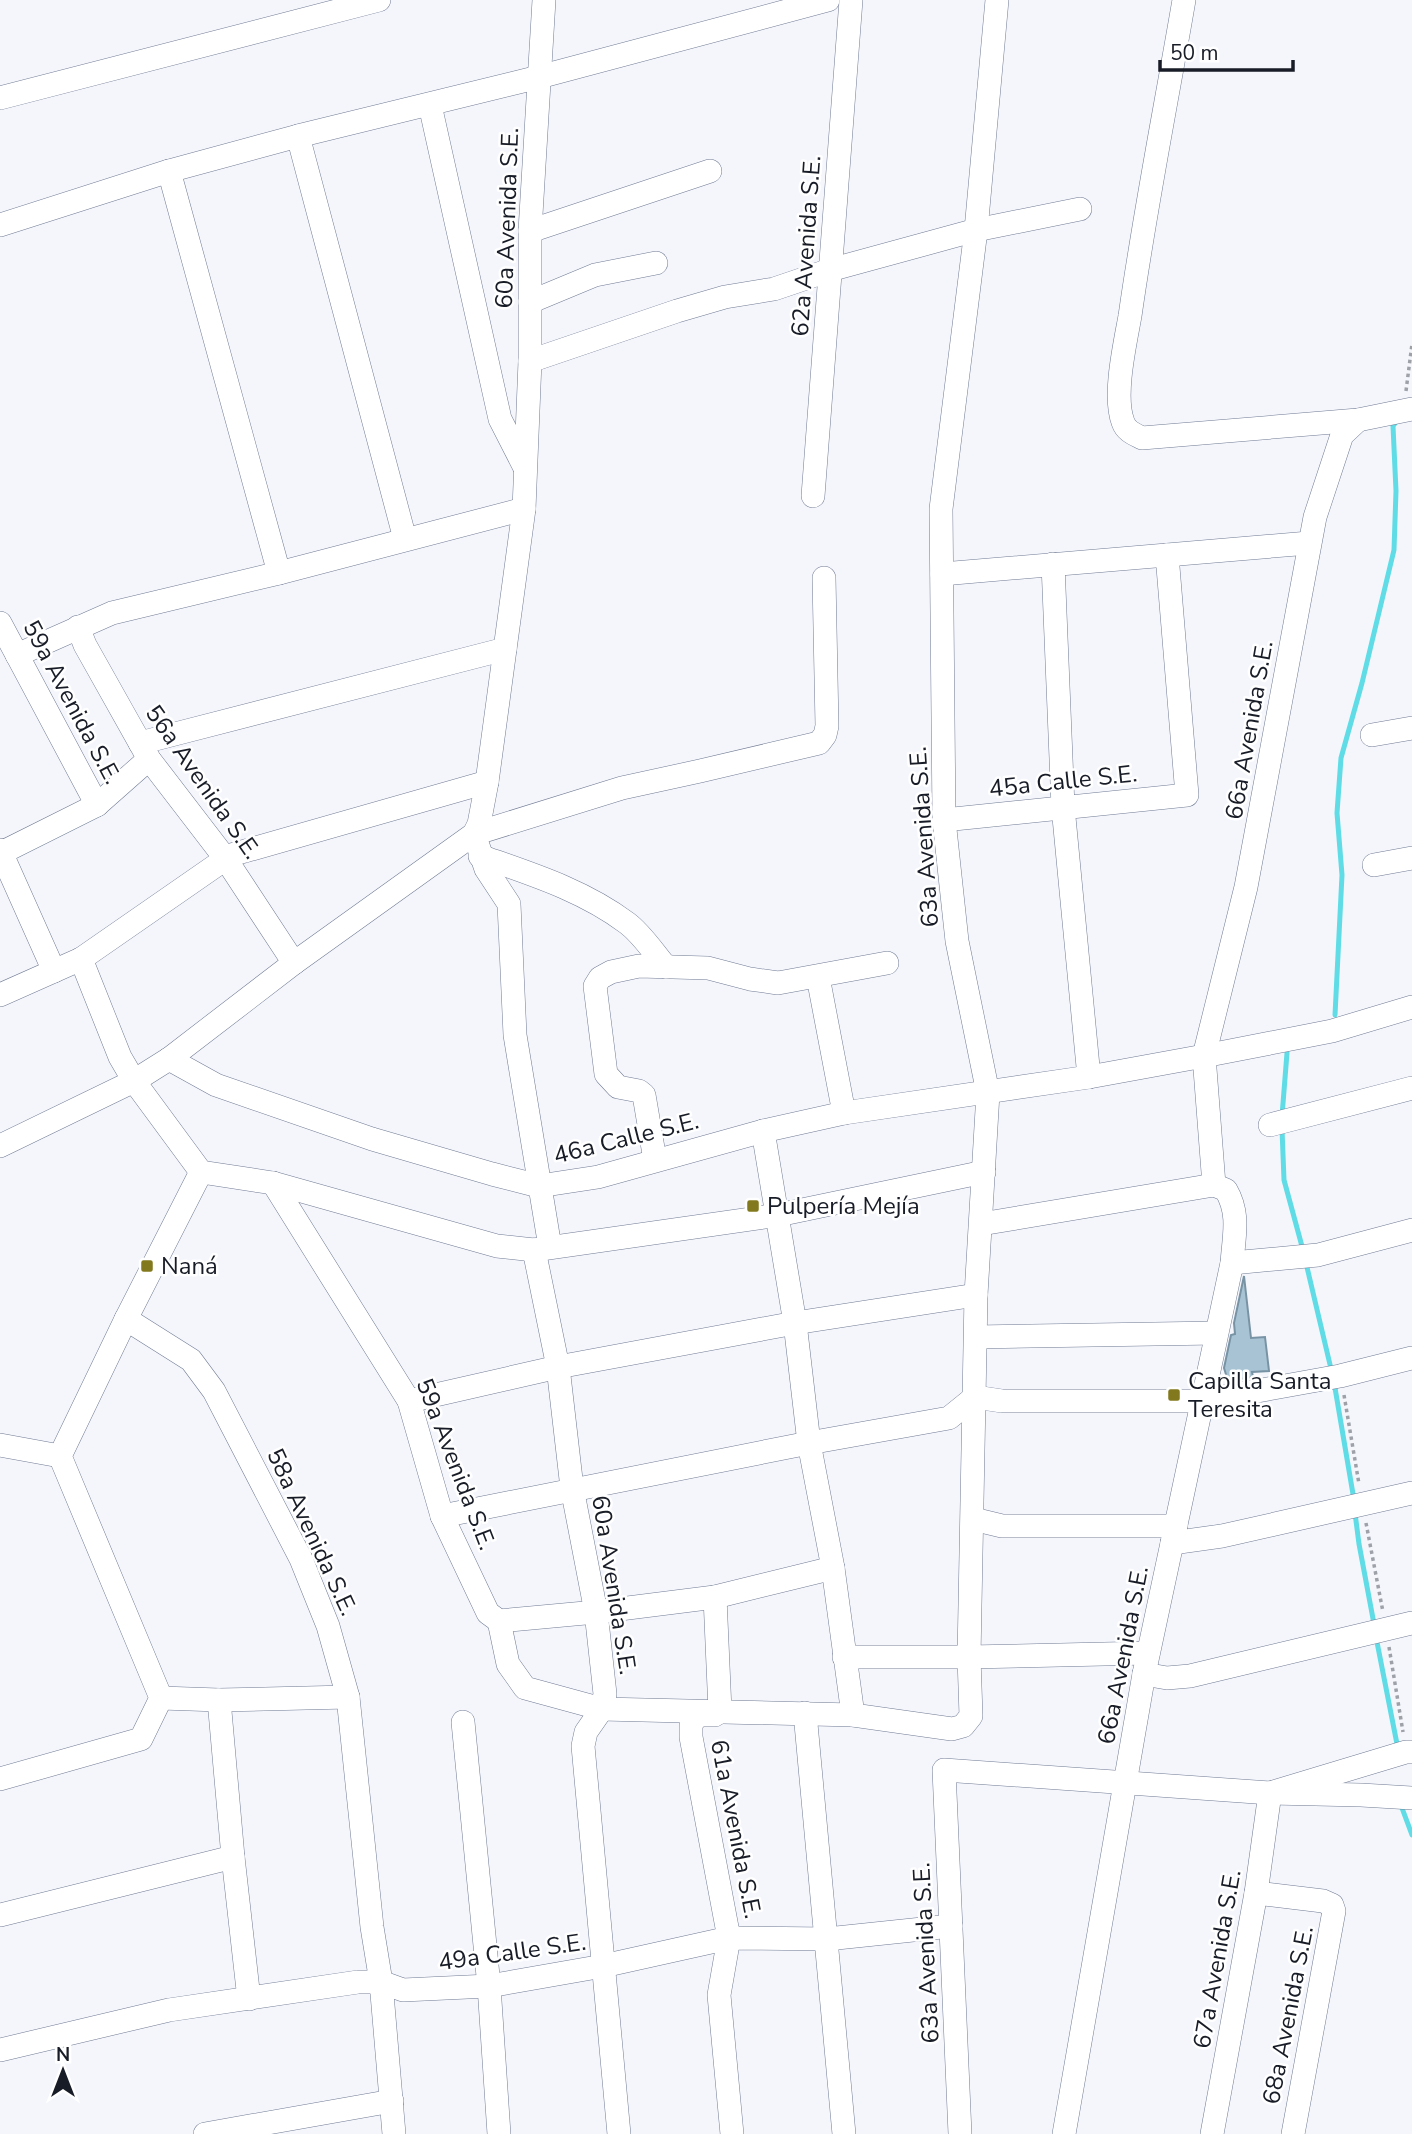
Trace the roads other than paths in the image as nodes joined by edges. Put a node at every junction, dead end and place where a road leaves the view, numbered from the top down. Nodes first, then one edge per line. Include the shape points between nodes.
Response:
1 (379, 0) edge
2 (544, 0) edge
3 (828, 0) edge
4 (852, 0) edge
5 (997, 0) edge
6 (1184, 0) edge
7 (539, 77) junction
8 (0, 98) edge
9 (430, 105) junction
10 (299, 136) junction
11 (169, 171) junction
12 (710, 171) dead end
13 (1080, 209) dead end
14 (0, 225) edge
15 (976, 230) junction
16 (530, 231) junction
17 (656, 263) dead end
18 (830, 270) junction
19 (530, 302) junction
20 (530, 361) junction
21 (1408, 410) edge
22 (1358, 420) junction
23 (525, 468) junction
24 (813, 496) dead end
25 (524, 509) junction
26 (405, 540) junction
27 (1309, 543) junction
28 (1167, 555) junction
29 (1053, 564) junction
30 (279, 573) junction
31 (942, 574) junction
32 (824, 578) dead end
33 (0, 623) edge
34 (78, 627) junction
35 (505, 649) junction
36 (17, 654) junction
37 (1412, 728) edge
38 (1372, 734) dead end
39 (145, 751) junction
40 (487, 782) junction
41 (97, 805) junction
42 (1063, 807) junction
43 (944, 820) junction
44 (474, 834) junction
45 (1, 852) edge
46 (480, 856) junction
47 (225, 858) junction
48 (1412, 858) edge
49 (1374, 865) dead end
50 (81, 958) junction
51 (887, 963) dead end
52 (294, 964) junction
53 (666, 967) junction
54 (54, 971) junction
55 (818, 977) junction
56 (0, 995) edge
57 (1412, 1007) edge
58 (1203, 1056) junction
59 (169, 1059) junction
60 (1089, 1077) junction
61 (134, 1081) junction
62 (1412, 1088) edge
63 (988, 1093) junction
64 (844, 1113) junction
65 (1270, 1125) dead end
66 (763, 1131) junction
67 (1, 1141) edge
68 (655, 1160) junction
69 (201, 1172) junction
70 (984, 1172) junction
71 (273, 1183) junction
72 (539, 1186) junction
73 (1220, 1187) junction
74 (778, 1215) junction
75 (981, 1223) junction
76 (1412, 1230) edge
77 (542, 1248) junction
78 (1232, 1263) junction
79 (976, 1295) junction
80 (126, 1319) junction
81 (795, 1323) junction
82 (1216, 1333) junction
83 (976, 1336) junction
84 (1412, 1358) edge
85 (558, 1367) junction
86 (975, 1397) junction
87 (409, 1401) junction
88 (1202, 1401) junction
89 (809, 1443) junction
90 (0, 1445) edge
91 (60, 1456) junction
92 (572, 1489) junction
93 (1412, 1493) edge
94 (442, 1516) junction
95 (973, 1519) junction
96 (1174, 1535) junction
97 (833, 1567) junction
98 (715, 1597) junction
99 (596, 1612) junction
100 (499, 1621) junction
101 (1412, 1623) edge
102 (845, 1657) junction
103 (969, 1657) junction
104 (1146, 1663) junction
105 (348, 1697) junction
106 (161, 1698) junction
107 (219, 1700) junction
108 (603, 1709) junction
109 (720, 1711) junction
110 (805, 1713) junction
111 (853, 1715) junction
112 (463, 1723) dead end
113 (1409, 1752) edge
114 (0, 1779) edge
115 (1125, 1783) junction
116 (1270, 1793) junction
117 (1412, 1798) edge
118 (233, 1857) junction
119 (1256, 1893) junction
120 (0, 1915) edge
121 (951, 1926) junction
122 (729, 1938) junction
123 (827, 1939) junction
124 (603, 1966) junction
125 (381, 1982) junction
126 (489, 1986) junction
127 (249, 1998) junction
128 (0, 2050) edge
129 (392, 2101) junction
130 (205, 2134) edge
131 (394, 2134) edge
132 (499, 2134) edge
133 (619, 2134) edge
134 (732, 2134) edge
135 (844, 2134) edge
136 (960, 2134) edge
137 (1064, 2134) edge
138 (1212, 2134) edge
139 (1293, 2134) edge

1 - 8 street
2 - 7 street, 60a Avenida S.E.
3 - 7 street
4 - 18 street, 62a Avenida S.E.
5 - 15 street, 63a Avenida S.E.
6 - 22 street via 1123,357 1123,422 1128,431 1142,438
7 - 9 street
7 - 16 street, 60a Avenida S.E.
9 - 10 street
9 - 23 street via 500,419
10 - 11 street
10 - 26 street
11 - 14 street
11 - 30 street
12 - 16 street
13 - 15 street
15 - 18 street
15 - 31 street, 63a Avenida S.E. via 941,509
16 - 19 street, 60a Avenida S.E.
17 - 19 street via 595,275
18 - 20 street via 775,289 677,311
18 - 24 street, 62a Avenida S.E.
19 - 20 street, 60a Avenida S.E.
20 - 23 street, 60a Avenida S.E.
21 - 22 street
22 - 27 street, 66a Avenida S.E. via 1342,435
23 - 25 street, 60a Avenida S.E.
25 - 26 street
25 - 35 street, 60a Avenida S.E.
26 - 30 street
27 - 28 street
27 - 58 street, 66a Avenida S.E. via 1247,887
28 - 29 street
28 - 42 street, 45a Calle S.E. via 1187,795
29 - 31 street
29 - 42 street
30 - 34 street via 112,613
31 - 43 street, 63a Avenida S.E.
32 - 44 street via 827,726 819,743 622,788
33 - 36 street, 59a Avenida S.E.
34 - 36 street
34 - 39 street, 56a Avenida S.E.
35 - 39 street
35 - 40 street, 60a Avenida S.E.
36 - 41 street, 59a Avenida S.E.
37 - 38 street
39 - 41 street
39 - 47 street, 56a Avenida S.E.
40 - 44 street, 60a Avenida S.E.
40 - 47 street
41 - 45 street
42 - 43 street, 45a Calle S.E.
42 - 60 street
43 - 63 street, 63a Avenida S.E. via 957,941
44 - 46 street, 60a Avenida S.E.
44 - 52 street
45 - 54 street
46 - 53 street via 551,881 597,904 629,924
46 - 72 street, 60a Avenida S.E. via 509,904 515,1035
47 - 50 street
47 - 52 street, 56a Avenida S.E.
48 - 49 street
50 - 54 street
50 - 61 street
51 - 55 street
52 - 59 street
53 - 55 street via 708,968 778,983
53 - 68 street via 611,972 595,986 606,1074 618,1087 644,1095
54 - 56 street
55 - 64 street
57 - 58 street, 46a Calle S.E. via 1332,1031
58 - 60 street, 46a Calle S.E.
58 - 73 street, 66a Avenida S.E.
59 - 61 street
59 - 72 street, 46a Calle S.E. via 216,1085 372,1139
60 - 63 street, 46a Calle S.E.
61 - 67 street
61 - 69 street
62 - 65 street
63 - 64 street, 46a Calle S.E.
63 - 70 street, 63a Avenida S.E.
64 - 66 street, 46a Calle S.E.
66 - 68 street, 46a Calle S.E.
66 - 74 street
68 - 72 street, 46a Calle S.E. via 598,1177
69 - 71 street
69 - 80 street
70 - 74 street
70 - 75 street
71 - 77 street via 497,1246
71 - 87 street, 59a Avenida S.E.
72 - 77 street, 60a Avenida S.E.
73 - 75 street
73 - 78 street, 66a Avenida S.E. via 1233,1202 1236,1214
74 - 77 street
74 - 81 street
75 - 79 street
76 - 78 street via 1318,1255
77 - 85 street, 60a Avenida S.E.
78 - 82 street, 66a Avenida S.E.
79 - 81 street
79 - 83 street
80 - 91 street
80 - 105 street, 58a Avenida S.E. via 191,1360 214,1391 301,1559 328,1626
81 - 85 street
81 - 89 street
82 - 83 street
82 - 88 street, 66a Avenida S.E.
83 - 86 street
84 - 88 street
85 - 87 street
85 - 92 street, 60a Avenida S.E.
86 - 88 street via 1002,1401
86 - 89 street via 949,1418
86 - 95 street
87 - 94 street, 59a Avenida S.E.
88 - 96 street, 66a Avenida S.E.
89 - 92 street
89 - 97 street
90 - 91 street
91 - 106 street
92 - 94 street
92 - 99 street, 60a Avenida S.E.
93 - 96 street via 1222,1536
94 - 100 street, 59a Avenida S.E. via 488,1613
95 - 96 street via 1002,1526
95 - 103 street
96 - 104 street, 66a Avenida S.E.
97 - 98 street
97 - 102 street
98 - 99 street
98 - 109 street, 61a Avenida S.E.
99 - 100 street
99 - 108 street, 60a Avenida S.E.
100 - 108 street via 508,1664 525,1688
101 - 104 street via 1190,1676 1167,1678
102 - 103 street
102 - 111 street
103 - 104 street
103 - 111 street via 971,1716 964,1726 952,1730
104 - 115 street, 66a Avenida S.E.
105 - 107 street
105 - 125 street, 58a Avenida S.E.
106 - 107 street
106 - 114 street via 141,1739
107 - 118 street
108 - 109 street
108 - 124 street, 60a Avenida S.E. via 586,1732 583,1746
109 - 110 street
109 - 122 street, 61a Avenida S.E. via 698,1715 691,1724 691,1737
110 - 111 street
110 - 123 street
112 - 126 street
113 - 116 street
115 - 116 street
115 - 121 street, 63a Avenida S.E. via 944,1770
115 - 137 street, 66a Avenida S.E.
116 - 117 street
116 - 119 street, 67a Avenida S.E.
118 - 120 street
118 - 127 street
119 - 138 street, 67a Avenida S.E.
119 - 139 street, 68a Avenida S.E. via 1332,1905
121 - 123 street, 49a Calle S.E.
121 - 136 street, 63a Avenida S.E.
122 - 123 street, 49a Calle S.E.
122 - 124 street, 49a Calle S.E.
122 - 134 street, 61a Avenida S.E. via 719,1995
123 - 135 street
124 - 126 street, 49a Calle S.E.
124 - 133 street, 60a Avenida S.E.
125 - 126 street, 49a Calle S.E. via 403,1990
125 - 127 street, 49a Calle S.E.
125 - 129 street, 58a Avenida S.E.
126 - 132 street
127 - 128 street, 49a Calle S.E. via 169,2010
129 - 130 street
129 - 131 street, 58a Avenida S.E.

